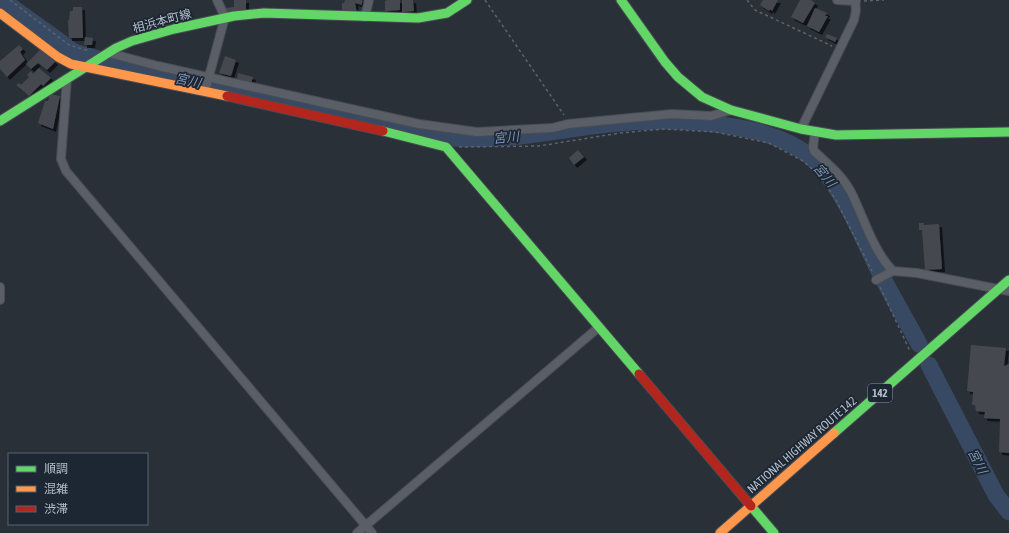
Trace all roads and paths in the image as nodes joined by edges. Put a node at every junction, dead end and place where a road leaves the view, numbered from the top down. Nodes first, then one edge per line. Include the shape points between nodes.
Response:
1 (10, 0) edge
2 (217, 0) edge
3 (369, 0) edge
4 (467, 0) edge
5 (484, 0) edge
6 (621, 0) edge
7 (748, 0) edge
8 (837, 0) edge
9 (884, 0) edge
10 (856, 1) edge
11 (0, 13) edge
12 (225, 17) junction
13 (366, 17) junction
14 (840, 49) junction
15 (91, 52) dead end
16 (107, 54) junction
17 (88, 65) junction
18 (67, 78) junction
19 (208, 78) junction
20 (205, 90) junction
21 (731, 110) junction
22 (0, 121) edge
23 (568, 124) junction
24 (801, 129) junction
25 (815, 132) junction
26 (1009, 132) edge
27 (451, 151) junction
28 (891, 273) junction
29 (878, 279) junction
30 (1009, 280) edge
31 (0, 287) edge
32 (999, 289) junction
33 (1009, 291) edge
34 (0, 300) edge
35 (599, 327) junction
36 (916, 361) junction
37 (751, 506) junction
38 (365, 526) junction
39 (357, 533) edge
40 (372, 533) edge
41 (720, 533) edge
42 (774, 533) edge

1 - 15 path via 69,45
2 - 12 street
3 - 13 street
4 - 13 main road, 相浜本町線 via 456,9 439,15 418,18
5 - 23 path via 551,94
6 - 21 main road via 678,77 702,97
7 - 14 path via 755,10
8 - 10 street
9 - 10 path
10 - 14 street via 854,20
11 - 17 main road via 58,57 71,64
12 - 13 main road, 相浜本町線 via 264,13
12 - 16 main road, 相浜本町線 via 144,38
12 - 19 street
14 - 24 street
16 - 17 main road, 相浜本町線
16 - 19 street
17 - 18 main road, 相浜本町線
17 - 20 main road
18 - 22 main road, 相浜本町線
18 - 38 street via 61,159 66,171
19 - 20 street
19 - 23 street via 419,124 477,132 552,128
20 - 27 main road via 435,143
21 - 23 street via 711,116 672,114
21 - 24 main road
24 - 25 main road
25 - 26 main road via 850,136
25 - 28 street via 814,151 839,174 850,191
27 - 29 path via 463,146 539,146 664,129 715,132 770,143 802,161 824,182
27 - 35 main road
28 - 29 street
28 - 32 street via 917,273
29 - 36 path
30 - 32 main road, NATIONAL HIGHWAY ROUTE 142 / 142
31 - 34 street
32 - 33 street
32 - 36 main road, NATIONAL HIGHWAY ROUTE 142 / 142
35 - 37 main road
35 - 38 street
36 - 37 main road, NATIONAL HIGHWAY ROUTE 142 / 142
37 - 41 main road, NATIONAL HIGHWAY ROUTE 142 / 142
37 - 42 main road
38 - 39 street
38 - 40 street

